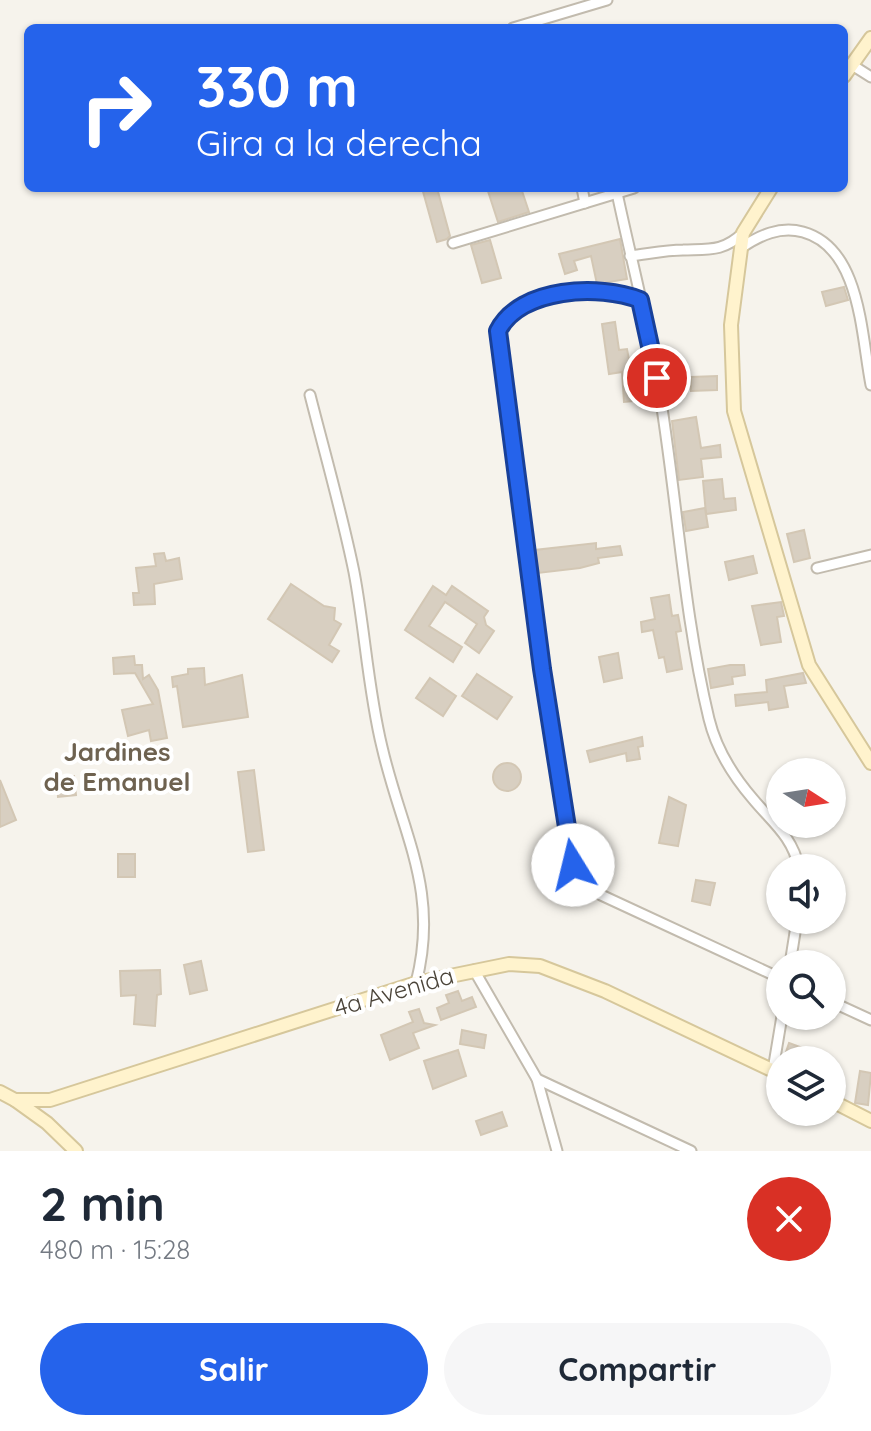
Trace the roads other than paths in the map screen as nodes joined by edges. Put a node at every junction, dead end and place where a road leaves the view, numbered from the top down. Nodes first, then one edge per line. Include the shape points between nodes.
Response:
1 (607, 0) edge
2 (526, 24) edge
3 (871, 38) edge
4 (848, 71) edge
5 (871, 77) edge
6 (583, 192) edge
7 (620, 192) edge
8 (769, 192) edge
9 (617, 193) junction
10 (585, 203) junction
11 (743, 233) junction
12 (453, 243) dead end
13 (741, 248) junction
14 (630, 256) junction
15 (640, 300) junction
16 (871, 385) edge
17 (310, 395) dead end
18 (871, 555) edge
19 (817, 568) dead end
20 (871, 763) edge
21 (796, 854) edge
22 (474, 970) junction
23 (766, 972) edge
24 (416, 983) junction
25 (846, 1008) edge
26 (871, 1020) edge
27 (766, 1067) edge
28 (537, 1079) junction
29 (0, 1092) edge
30 (15, 1100) junction
31 (846, 1108) edge
32 (871, 1121) edge
33 (76, 1151) edge
34 (557, 1151) edge
35 (691, 1151) edge

1 - 2 street
3 - 4 street
4 - 5 street
6 - 10 street
7 - 9 street
8 - 11 street
9 - 10 street
9 - 14 street
10 - 12 street
11 - 13 street
11 - 14 street via 729,246 709,252
13 - 16 street via 772,231 794,230 829,243 844,262
13 - 20 street via 731,325 734,411 809,665
14 - 15 street
15 - 21 street via 657,378 691,629 710,723 727,762
15 - 23 street via 597,290 553,295 509,316 496,338 573,865 601,895
17 - 24 street via 354,572 381,745 419,869 426,910
18 - 19 street
22 - 24 street, 4a Avenida
22 - 27 street, 4a Avenida via 540,966
22 - 28 street
24 - 30 street, 4a Avenida via 83,1091 50,1100
25 - 26 street
28 - 34 street
28 - 35 street
29 - 30 street, 4a Avenida
30 - 33 street
31 - 32 street

